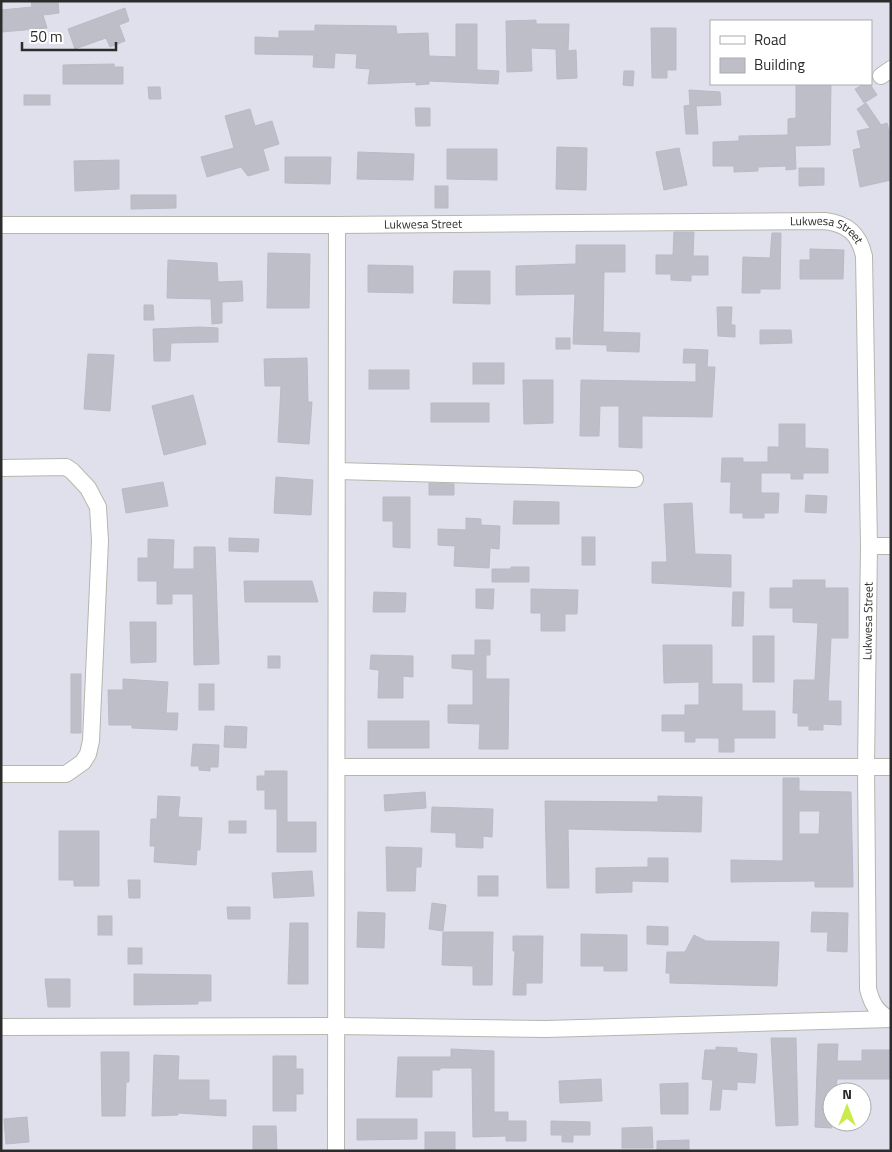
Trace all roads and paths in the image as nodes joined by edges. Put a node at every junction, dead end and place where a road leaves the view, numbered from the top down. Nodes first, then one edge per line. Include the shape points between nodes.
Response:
1 (1, 225) edge
2 (337, 225) junction
3 (1, 468) edge
4 (338, 471) junction
5 (636, 479) dead end
6 (869, 546) junction
7 (891, 546) edge
8 (338, 767) junction
9 (866, 767) junction
10 (891, 767) edge
11 (1, 774) edge
12 (890, 1019) edge
13 (337, 1026) junction
14 (1, 1027) edge
15 (336, 1151) edge

1 - 2 street, Lukwesa Street
2 - 4 street
2 - 6 street, Lukwesa Street via 825,220 837,222 853,231 864,256
3 - 11 street via 66,467 72,471 88,488 98,507 100,541 93,717 88,754 66,774
4 - 5 street
4 - 8 street
6 - 7 street
6 - 9 street, Lukwesa Street
8 - 9 street
8 - 13 street
9 - 10 street
9 - 12 street, Lukwesa Street via 868,989 872,1004
12 - 13 street via 546,1029
13 - 14 street
13 - 15 street

